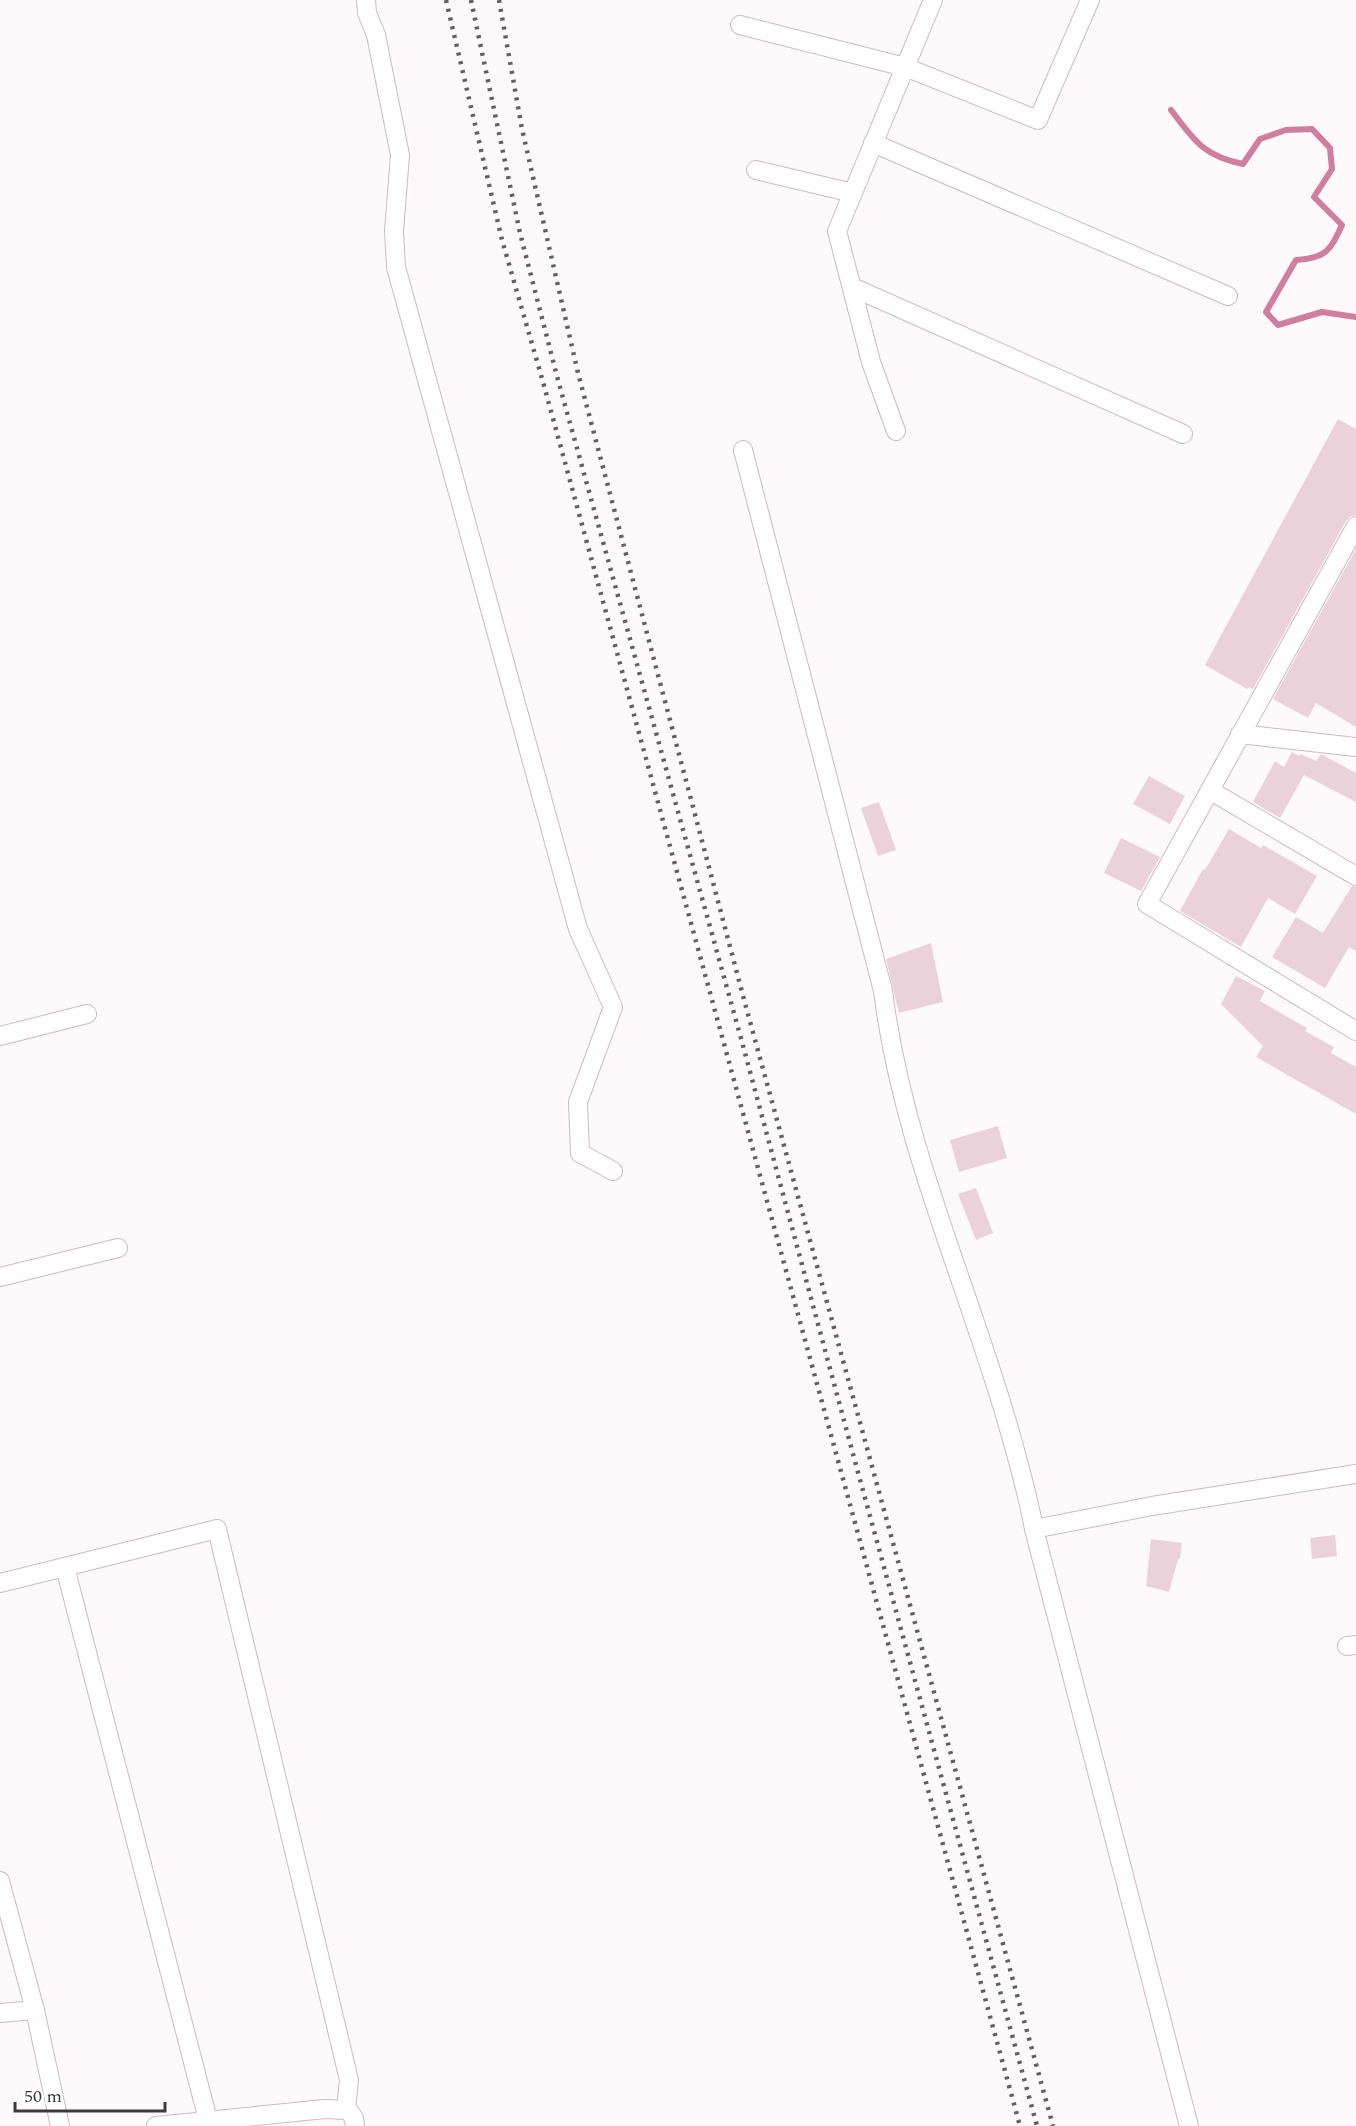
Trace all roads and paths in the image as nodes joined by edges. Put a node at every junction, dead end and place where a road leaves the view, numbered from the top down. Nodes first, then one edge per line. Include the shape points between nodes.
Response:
1 (366, 0) edge
2 (933, 0) edge
3 (1090, 0) edge
4 (740, 25) dead end
5 (905, 67) junction
6 (873, 143) junction
7 (756, 170) dead end
8 (853, 192) junction
9 (852, 287) junction
10 (1228, 296) dead end
11 (896, 431) dead end
12 (1183, 434) dead end
13 (743, 450) dead end
14 (1356, 526) edge
15 (1240, 734) junction
16 (1356, 747) edge
17 (1211, 791) junction
18 (1356, 876) edge
19 (87, 1014) dead end
20 (1356, 1031) edge
21 (0, 1036) edge
22 (613, 1171) dead end
23 (118, 1248) dead end
24 (0, 1277) edge
25 (1356, 1474) edge
26 (1034, 1529) junction
27 (65, 1567) junction
28 (0, 1583) edge
29 (0, 1881) edge
30 (35, 2010) junction
31 (0, 2013) edge
32 (350, 2118) edge
33 (208, 2120) junction
34 (60, 2126) edge
35 (156, 2126) edge
36 (1189, 2126) edge

1 - 22 street via 399,155 396,267 578,929 613,1007 578,1102 580,1153
2 - 5 street
3 - 5 street via 1038,120
4 - 5 street
5 - 6 street
6 - 8 street
6 - 10 street
7 - 8 street
8 - 9 street via 837,231
9 - 11 street via 871,362
9 - 12 street
13 - 26 street via 883,991 923,1171 985,1348 1028,1493
14 - 15 street
15 - 16 street
15 - 17 street
17 - 18 street
17 - 20 street via 1147,904
19 - 21 street
23 - 24 street
25 - 26 street
26 - 36 street
27 - 28 street
27 - 32 street via 217,1529 348,2080
27 - 33 street
29 - 30 street
30 - 31 street
30 - 34 street
32 - 33 street via 325,2109
33 - 35 street

